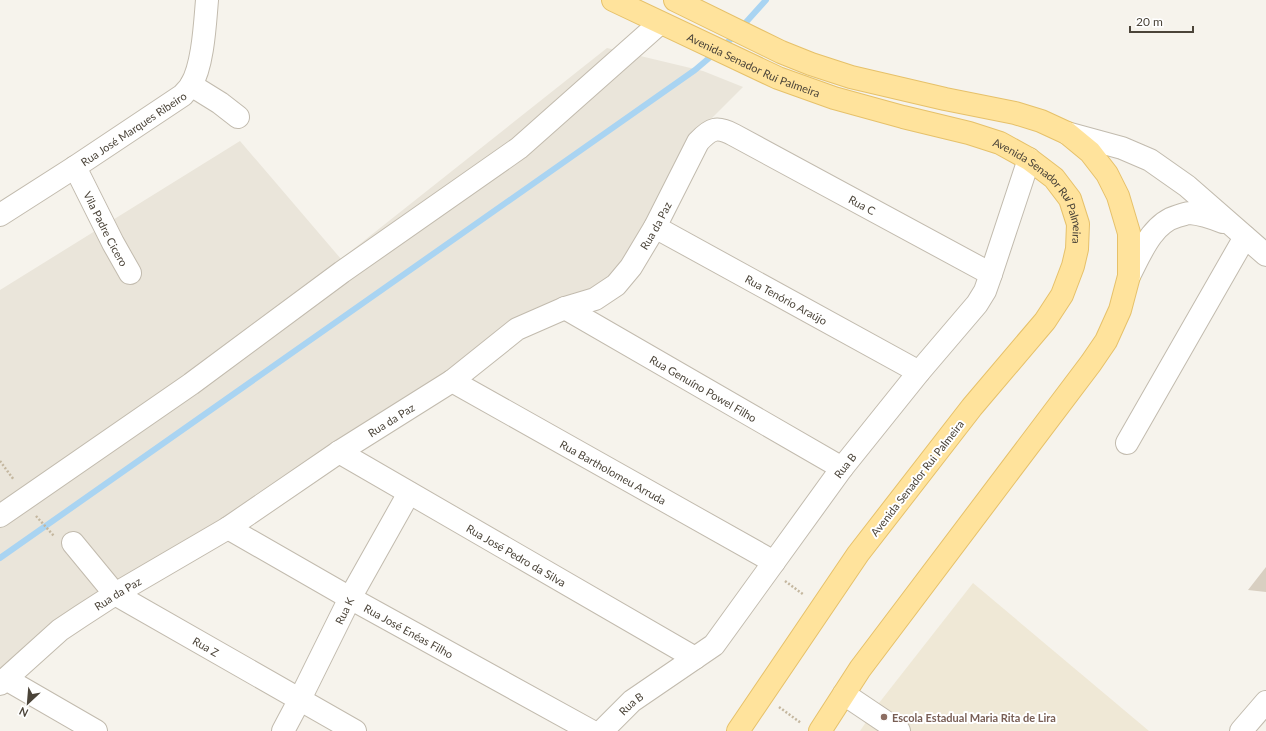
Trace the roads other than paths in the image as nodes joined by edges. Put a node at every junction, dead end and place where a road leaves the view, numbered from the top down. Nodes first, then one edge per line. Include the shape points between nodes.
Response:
1 (208, 0) edge
2 (614, 0) edge
3 (675, 0) edge
4 (660, 23) junction
5 (191, 85) junction
6 (238, 117) dead end
7 (1066, 133) junction
8 (734, 135) joint
9 (1029, 159) junction
10 (80, 176) junction
11 (0, 215) edge
12 (655, 227) junction
13 (1238, 231) junction
14 (1266, 255) edge
15 (130, 273) dead end
16 (991, 274) junction
17 (1129, 276) junction
18 (564, 308) junction
19 (919, 372) junction
20 (452, 381) junction
21 (1128, 443) dead end
22 (339, 452) junction
23 (842, 468) junction
24 (409, 493) junction
25 (0, 516) edge
26 (228, 528) junction
27 (65, 541) road end
28 (772, 566) junction
29 (115, 594) junction
30 (350, 598) junction
31 (695, 658) junction
32 (3, 681) edge
33 (844, 694) junction
34 (300, 700) junction
35 (1266, 702) edge
36 (813, 729) edge
37 (96, 731) edge
38 (283, 731) edge
39 (355, 731) edge
40 (591, 731) edge
41 (602, 731) edge
42 (738, 731) edge
43 (898, 731) edge
44 (1241, 731) edge

1 - 5 street, Rua José Marques Ribeiro via 203,43 196,75
2 - 4 main road, Avenida Senador Rui Palmeira
3 - 7 main road, Avenida Senador Rui Palmeira via 811,64 945,99 1015,113 1041,121
4 - 9 main road, Avenida Senador Rui Palmeira via 778,78 834,98 1000,143
4 - 25 street via 519,148 342,272 191,384
5 - 6 street
5 - 10 street, Rua José Marques Ribeiro via 183,95
7 - 13 street via 1122,148 1150,160 1187,186
7 - 17 main road, Avenida Senador Rui Palmeira via 1090,152 1107,174 1118,196 1129,233
8 - 12 street, Rua da Paz via 723,129 715,129 707,132 698,142
8 - 16 street, Rua C
9 - 16 street, Rua B
9 - 42 main road, Avenida Senador Rui Palmeira via 1054,178 1070,199 1078,224 1077,249 1062,295 1046,320 972,407 858,554
10 - 11 street, Rua José Marques Ribeiro
10 - 15 street, Vila Padre Cicero
12 - 18 street, Rua da Paz via 631,267 616,285 595,299
12 - 19 street, Rua Tenório Araújo
13 - 14 street
13 - 17 street via 1213,218 1189,213 1169,219 1160,225 1145,246
13 - 21 street
16 - 19 street, Rua B via 977,304
17 - 33 main road, Avenida Senador Rui Palmeira via 1120,310 1106,341 1091,364 864,662
18 - 20 street, Rua da Paz via 517,329
18 - 23 street, Rua Genuíno Powel Filho
19 - 23 street, Rua B
20 - 22 street, Rua da Paz
20 - 28 street, Rua Bartholomeu Arruda
22 - 24 street, Rua José Pedro da Silva
22 - 26 street, Rua da Paz
23 - 28 street, Rua B
24 - 30 street, Rua K
24 - 31 street, Rua José Pedro da Silva
26 - 29 street, Rua da Paz
26 - 30 street, Rua José Enéas Filho
27 - 29 street, Rua Z
28 - 31 street, Rua B via 714,644
29 - 32 street, Rua da Paz via 60,630
29 - 34 street, Rua Z
30 - 34 street, Rua K
30 - 40 street, Rua José Enéas Filho
31 - 41 street, Rua B via 632,701
32 - 37 street
33 - 36 main road, Avenida Senador Rui Palmeira
33 - 43 street
34 - 38 street, Rua K
34 - 39 street, Rua Z
35 - 44 street

